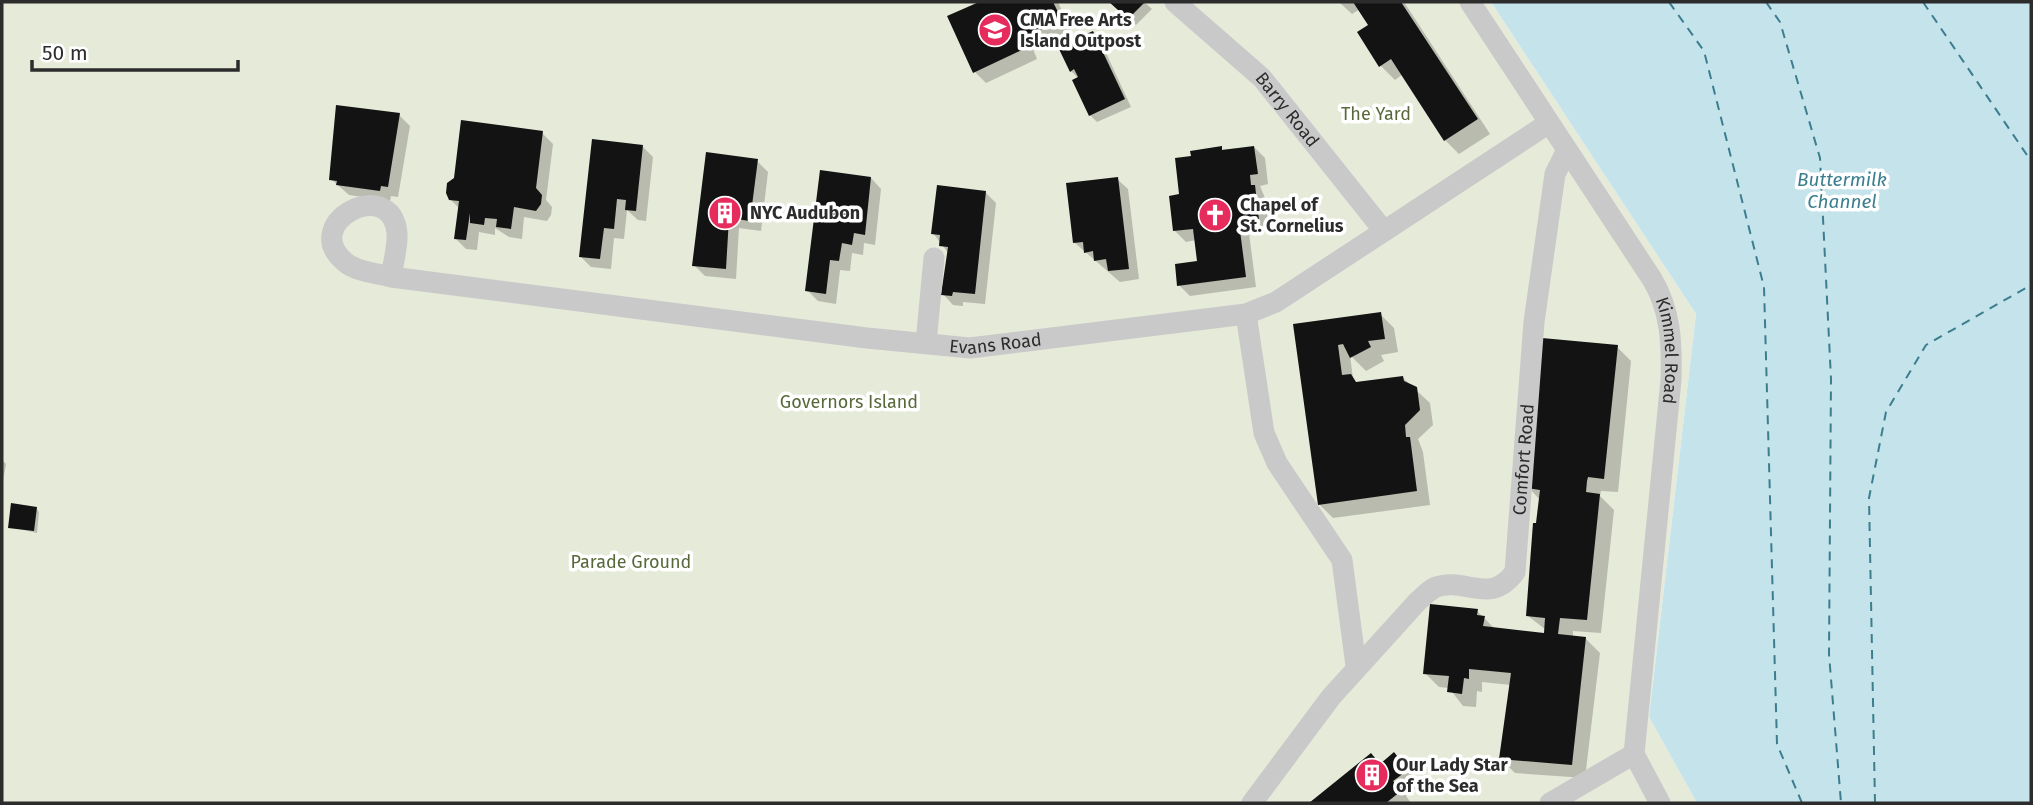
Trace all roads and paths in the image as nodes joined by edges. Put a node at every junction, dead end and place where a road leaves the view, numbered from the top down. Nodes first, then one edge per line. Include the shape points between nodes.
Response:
1 (1175, 2) edge
2 (1470, 2) edge
3 (1549, 123) junction
4 (1567, 150) junction
5 (1384, 231) junction
6 (934, 258) dead end
7 (391, 276) dead end
8 (1246, 314) junction
9 (926, 343) junction
10 (1356, 666) junction
11 (1634, 754) junction
12 (1252, 803) edge
13 (1550, 803) edge
14 (1660, 803) edge

1 - 5 street, Barry Road via 1262,78
2 - 3 street, Kimmel Road
3 - 4 street, Kimmel Road
3 - 5 street, Evans Road
4 - 10 street, Comfort Road via 1555,174 1534,322 1515,572 1507,583 1493,589 1433,588
4 - 11 street, Kimmel Road via 1661,294 1669,316 1672,344
5 - 8 street, Evans Road via 1276,302
6 - 9 street
7 - 9 street, Evans Road
8 - 9 street, Evans Road via 970,348
8 - 10 street via 1264,433 1277,463 1342,560
10 - 12 street, Comfort Road
11 - 13 street
11 - 14 street

